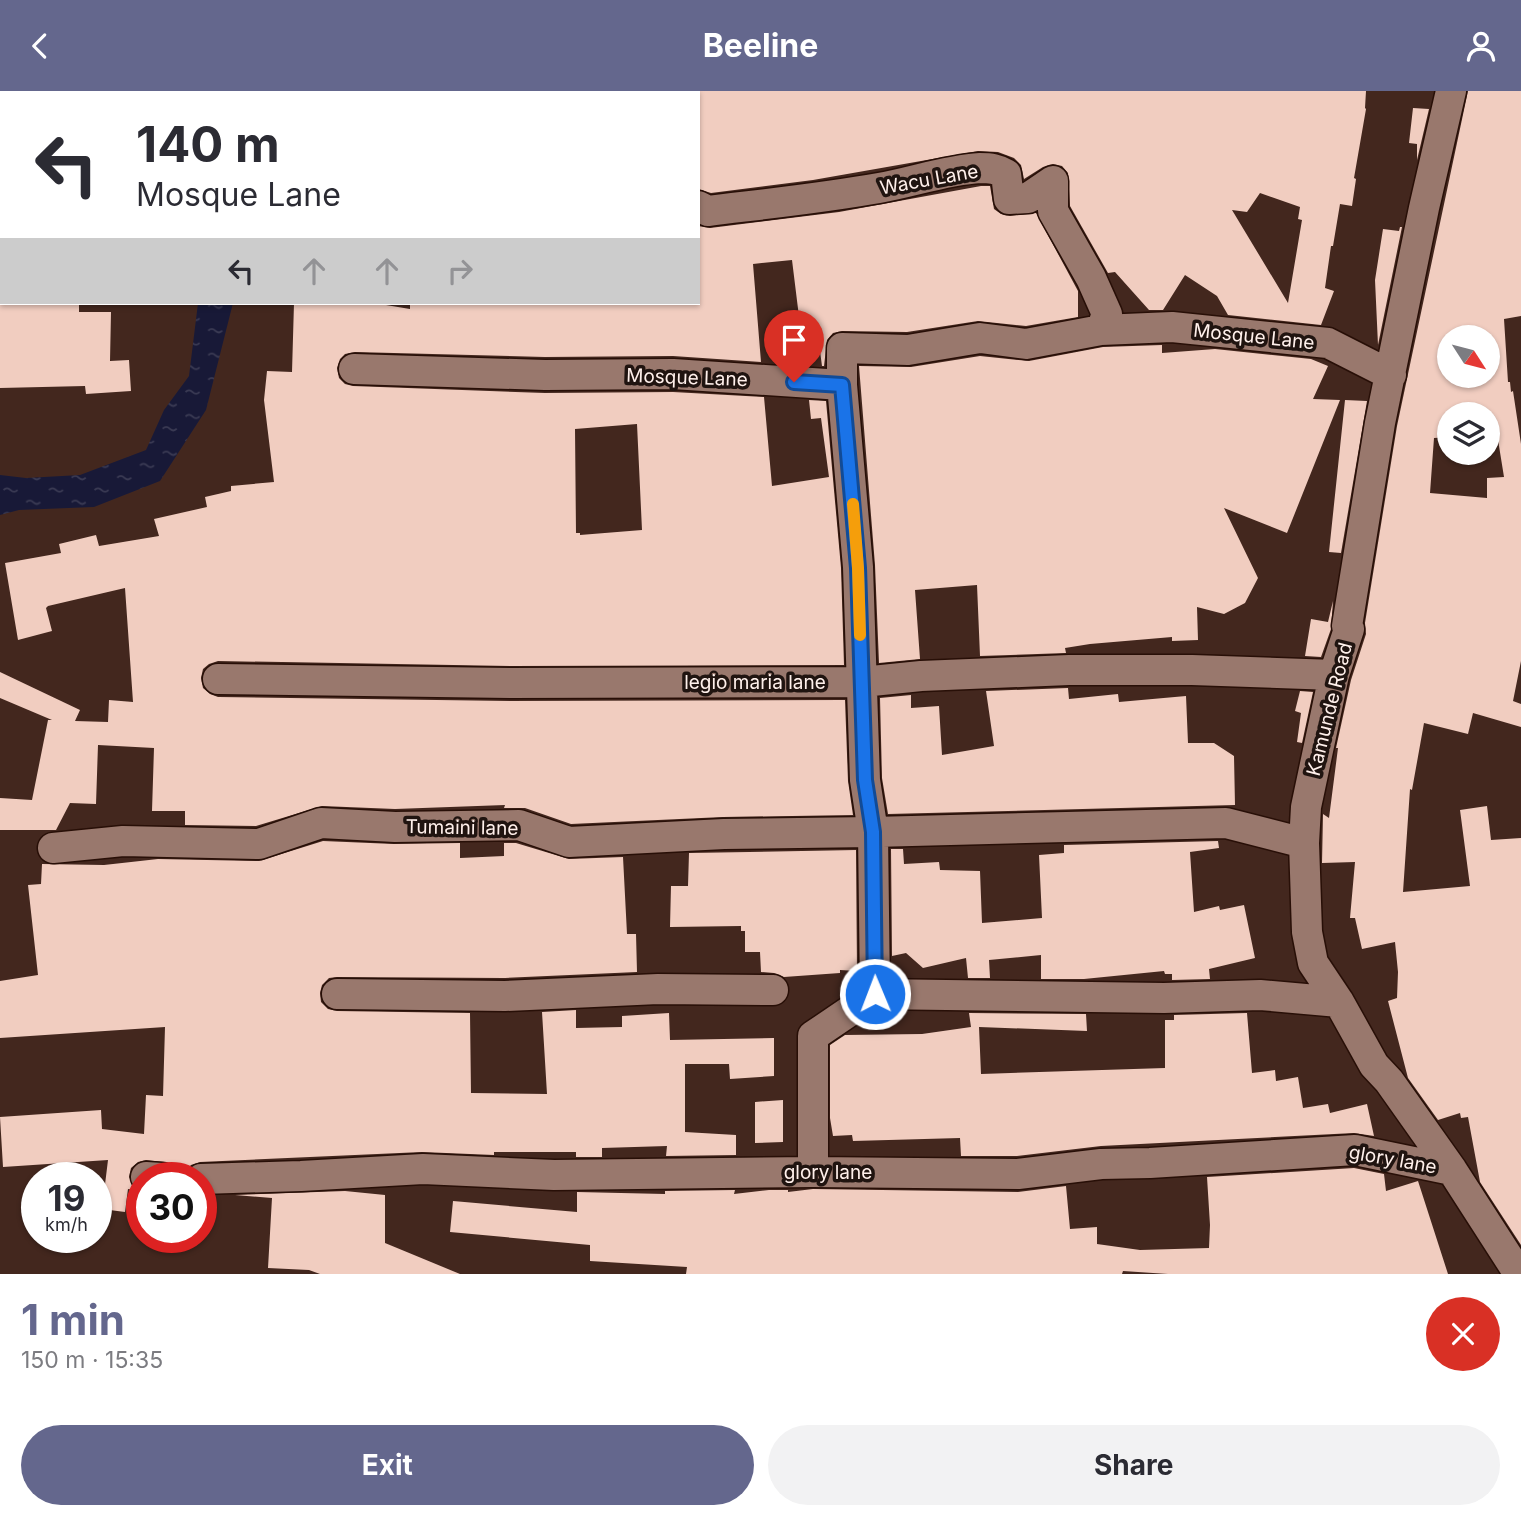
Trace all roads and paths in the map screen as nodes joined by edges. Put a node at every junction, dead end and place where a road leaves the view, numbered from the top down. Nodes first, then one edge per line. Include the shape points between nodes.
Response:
1 (1451, 91) edge
2 (700, 207) edge
3 (1101, 330) junction
4 (354, 369) dead end
5 (1391, 375) junction
6 (842, 385) junction
7 (1334, 675) junction
8 (218, 680) dead end
9 (862, 682) junction
10 (873, 832) junction
11 (1304, 843) junction
12 (53, 848) dead end
13 (773, 990) dead end
14 (337, 994) dead end
15 (875, 994) junction
16 (1339, 1002) junction
17 (1452, 1170) junction
18 (813, 1172) junction
19 (217, 1179) edge
20 (1519, 1274) edge

1 - 5 street, Kamunde Road
2 - 3 street, Wacu Lane via 708,211 811,198 982,168 1006,174 1009,199 1028,198 1053,181 1053,211 1107,314
3 - 5 street, Mosque Lane via 1172,327 1328,343
3 - 6 street, Mosque Lane via 1026,344 980,338 908,350 842,348
4 - 6 street, Mosque Lane via 673,374
5 - 7 street, Kamunde Road via 1349,629
6 - 9 street via 858,568
7 - 9 street, legio maria lane via 1069,670
7 - 11 street, Kamunde Road via 1306,807
8 - 9 street, legio maria lane
9 - 10 street via 865,780
10 - 11 street, Tumaini lane via 1226,823
10 - 12 street, Tumaini lane via 569,842 519,825 321,823 259,845 123,841
10 - 15 street
11 - 16 street, Kamunde Road via 1307,932 1313,963
13 - 14 street via 658,989 505,996
15 - 16 street via 1260,995
15 - 18 street via 813,1036
16 - 17 street, Kamunde Road via 1374,1065
17 - 18 street, glory lane via 1355,1150 1101,1164 1018,1174
17 - 20 street, Kamunde Road
18 - 19 street, glory lane via 554,1175 423,1169

